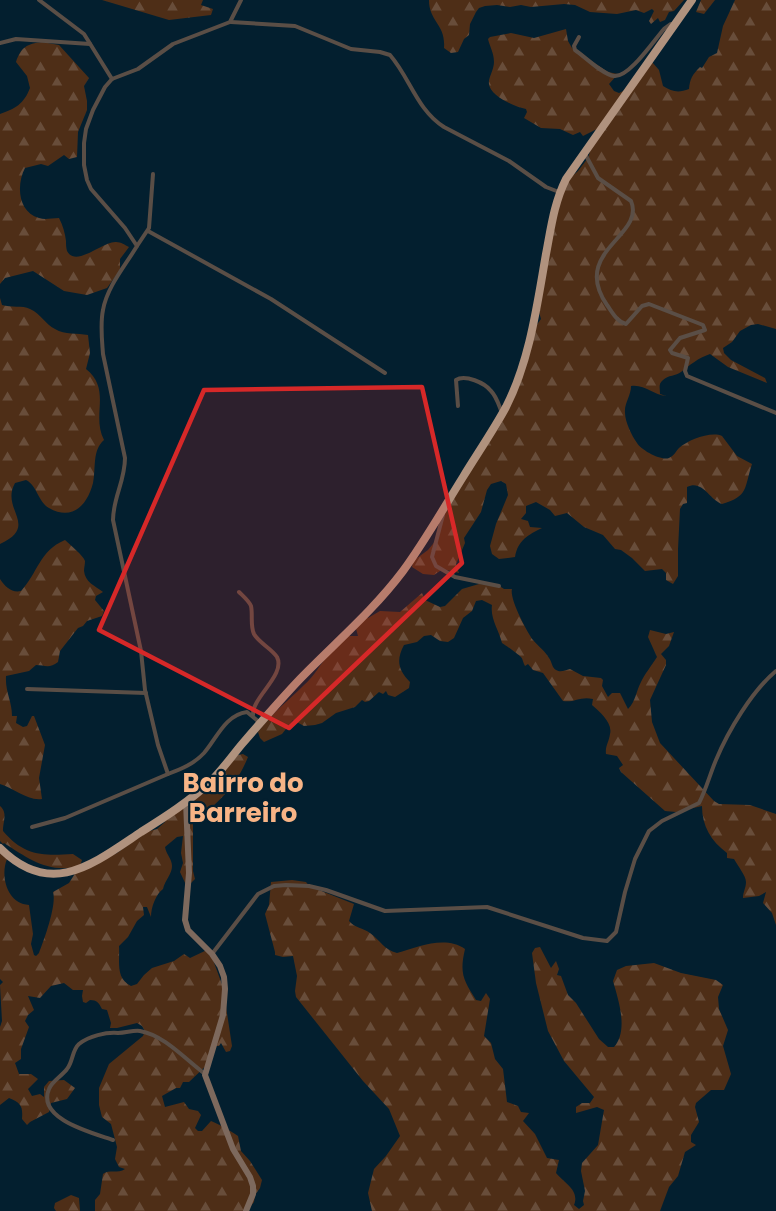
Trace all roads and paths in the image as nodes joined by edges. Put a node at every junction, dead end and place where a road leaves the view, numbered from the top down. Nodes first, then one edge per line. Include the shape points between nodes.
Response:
1 (39, 0) edge
2 (242, 0) edge
3 (692, 0) edge
4 (677, 21) junction
5 (230, 22) junction
6 (579, 37) dead end
7 (0, 43) edge
8 (90, 44) junction
9 (112, 79) junction
10 (584, 152) junction
11 (153, 174) dead end
12 (560, 193) junction
13 (148, 231) junction
14 (136, 246) junction
15 (385, 373) dead end
16 (458, 406) dead end
17 (776, 413) edge
18 (502, 414) junction
19 (446, 505) junction
20 (499, 586) dead end
21 (239, 592) dead end
22 (776, 671) edge
23 (27, 689) dead end
24 (146, 693) junction
25 (253, 716) junction
26 (260, 723) junction
27 (168, 774) junction
28 (186, 802) junction
29 (32, 827) dead end
30 (0, 848) edge
31 (212, 954) junction
32 (205, 1075) junction
33 (113, 1140) dead end
34 (246, 1211) edge

1 - 8 street via 76,27
2 - 5 street
3 - 4 highway
4 - 6 street via 664,29 626,73 616,76 575,50
4 - 10 highway
5 - 9 street via 173,44 138,69
5 - 12 street via 295,26 351,50 390,55 434,120
7 - 8 street via 24,39
8 - 9 street
9 - 14 street via 86,129 85,174
10 - 12 highway
10 - 17 street via 598,178 633,205 629,224 602,256 597,272 601,294 619,321 626,324 642,306 649,304 703,325 705,330 680,338 670,350 688,358 687,376
11 - 13 street
12 - 18 highway via 524,363
13 - 14 street
13 - 15 street via 271,299
14 - 24 street via 106,300 102,337 126,458 113,505 113,520
16 - 18 street via 456,380 468,378 491,390
18 - 19 highway
19 - 20 street via 432,557 435,566 455,577
19 - 26 highway via 388,590
21 - 25 street via 250,606 255,636 278,661 278,669 254,706
22 - 31 street via 755,694 731,733 699,803 649,831 635,859 616,932 607,941 583,938 487,907 389,911 326,890 286,885 258,894
23 - 24 street
24 - 27 street
25 - 26 street
25 - 27 street via 238,713 195,762
26 - 28 highway via 211,781
27 - 29 street via 65,818
28 - 30 highway via 95,863 74,872 32,870
28 - 31 street via 189,873 185,920 188,930
31 - 32 street via 224,977 224,1015
32 - 33 street via 166,1044 142,1031 105,1033 80,1043 68,1068 49,1086 48,1105 62,1120
32 - 34 street via 232,1149 253,1186

